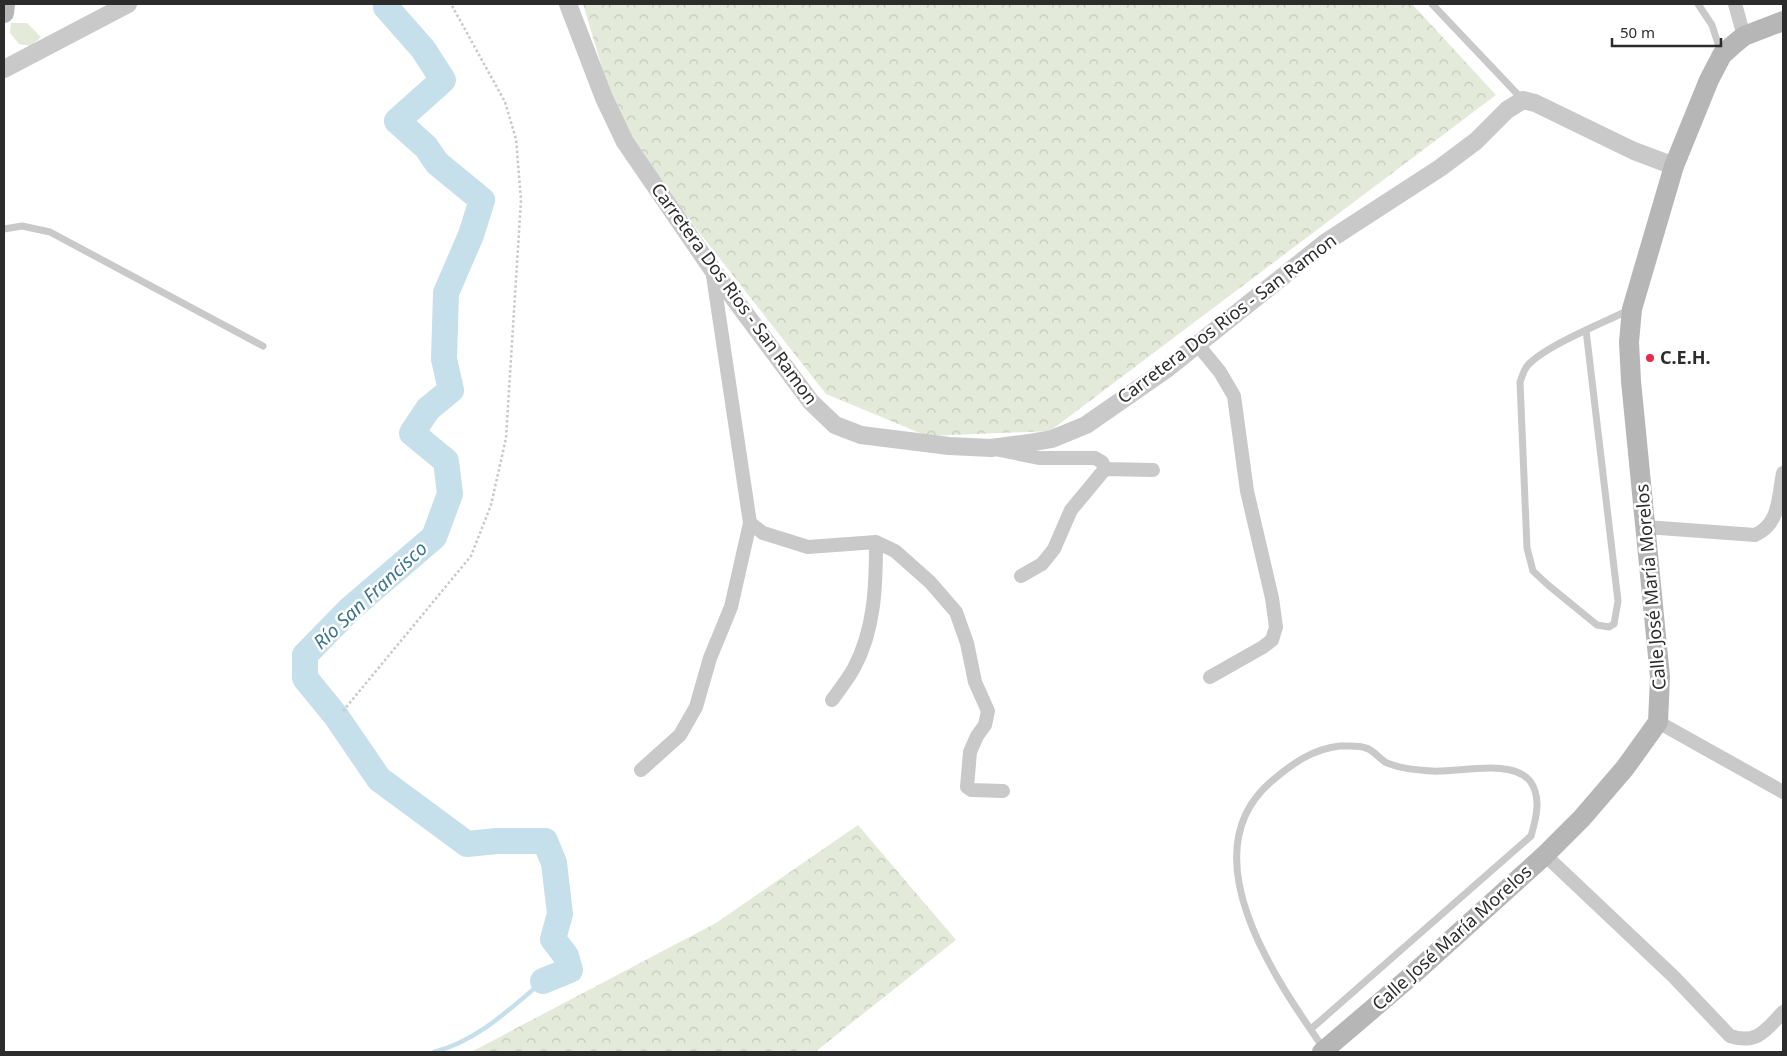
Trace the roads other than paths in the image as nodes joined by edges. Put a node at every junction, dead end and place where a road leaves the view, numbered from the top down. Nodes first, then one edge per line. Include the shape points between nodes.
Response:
1 (5, 4) edge
2 (128, 4) edge
3 (568, 4) edge
4 (1432, 4) edge
5 (1698, 4) edge
6 (1735, 4) edge
7 (4, 13) edge
8 (1783, 21) edge
9 (1744, 36) junction
10 (1722, 55) junction
11 (4, 69) edge
12 (1523, 100) junction
13 (1674, 166) junction
14 (4, 229) edge
15 (712, 269) junction
16 (1632, 308) junction
17 (1586, 330) junction
18 (1198, 345) junction
19 (262, 346) dead end
20 (991, 448) junction
21 (1105, 469) junction
22 (1153, 470) dead end
23 (1783, 473) edge
24 (750, 523) junction
25 (1646, 527) junction
26 (876, 542) junction
27 (1021, 576) dead end
28 (1210, 678) dead end
29 (832, 700) dead end
30 (1658, 722) junction
31 (642, 770) dead end
32 (1003, 791) dead end
33 (1783, 792) edge
34 (1545, 855) junction
35 (1783, 1012) edge
36 (1310, 1029) junction
37 (1323, 1051) edge

1 - 7 main road
2 - 11 street
3 - 15 street, Carretera Dos Rios - San Ramon via 604,98 625,142
4 - 12 lane
5 - 10 lane via 1712,26
6 - 9 street
8 - 9 main road
9 - 10 main road
10 - 13 main road
12 - 13 street
12 - 18 street, Carretera Dos Rios - San Ramon via 1440,168 1326,242
13 - 16 main road, Calle José María Morelos
14 - 19 lane via 22,226 50,232
15 - 20 street, Carretera Dos Rios - San Ramon via 811,402 835,425 862,435 904,442
15 - 24 street
16 - 17 lane
16 - 25 main road, Calle José María Morelos via 1629,342
17 - 17 lane via 1540,354 1527,366 1520,382 1527,548 1533,571 1597,624 1609,627 1617,617 1618,602
18 - 20 street, Carretera Dos Rios - San Ramon via 1086,425 1052,440
18 - 28 street via 1234,396 1246,491 1276,627 1272,640 1264,647
20 - 21 street via 1039,458 1095,458
21 - 22 street
21 - 27 street via 1071,510 1054,550 1042,564
23 - 25 street via 1774,519 1767,530 1754,535
24 - 26 street via 763,533 808,547
24 - 31 street via 731,607 710,658 696,707 680,735
25 - 30 main road, Calle José María Morelos via 1660,678
26 - 29 street via 872,621 854,667
26 - 32 street via 895,551 930,582 956,612 975,682 988,711 985,725 970,752 966,787
30 - 33 street
30 - 34 main road, Calle José María Morelos via 1625,768
34 - 35 street via 1674,977 1730,1036 1741,1040 1761,1035
34 - 37 main road, Calle José María Morelos
36 - 36 lane via 1262,948 1243,904 1238,869 1239,833 1245,812 1258,792 1296,761 1340,746 1367,748 1386,763 1410,770 1444,772 1502,768 1518,772 1531,782 1537,799 1537,815 1531,836
36 - 37 lane

